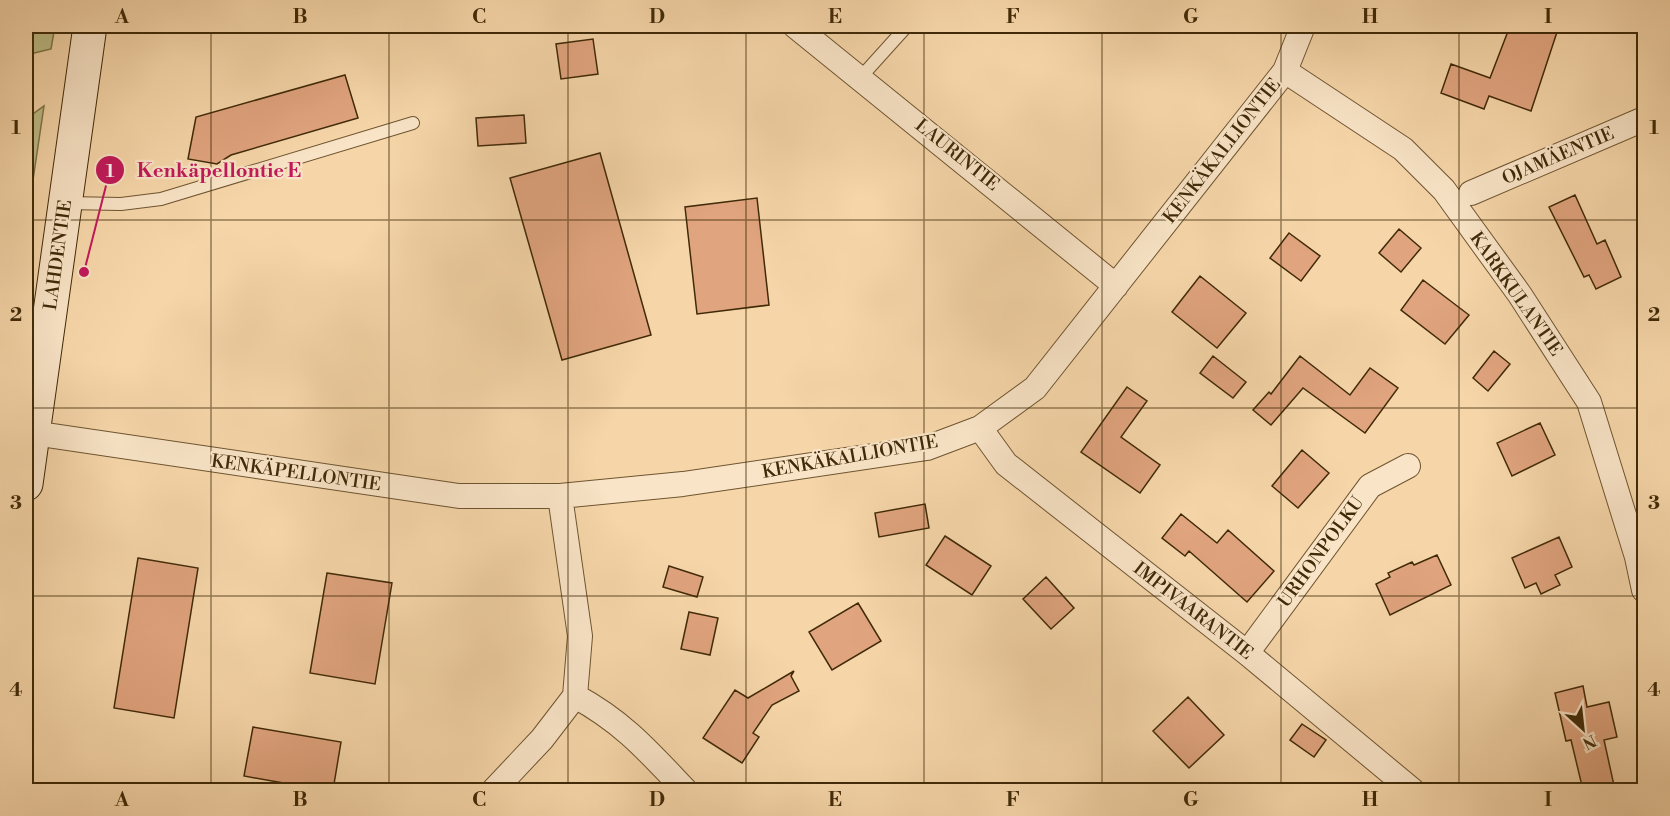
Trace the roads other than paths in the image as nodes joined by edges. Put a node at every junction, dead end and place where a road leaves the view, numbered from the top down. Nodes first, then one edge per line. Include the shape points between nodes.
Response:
1 (90, 26) edge
2 (795, 26) edge
3 (907, 26) edge
4 (1303, 26) edge
5 (1285, 71) junction
6 (861, 78) junction
7 (1644, 119) edge
8 (412, 123) dead end
9 (1471, 193) dead end
10 (65, 203) junction
11 (1116, 286) junction
12 (980, 428) junction
13 (33, 433) junction
14 (1408, 466) dead end
15 (26, 484) edge
16 (560, 496) junction
17 (1641, 556) edge
18 (1644, 590) edge
19 (1247, 653) junction
20 (574, 696) junction
21 (494, 790) edge
22 (685, 790) edge
23 (1412, 790) edge

1 - 10 main road, LAHDENTIE
2 - 6 street, LAURINTIE
3 - 6 lane
4 - 5 street, KENKÄKALLIONTIE
5 - 11 street, KENKÄKALLIONTIE
5 - 17 street, KARKKULANTIE via 1403,149 1444,190 1520,295 1589,402
6 - 11 street, LAURINTIE
7 - 9 street, OJAMÄENTIE
8 - 10 lane via 161,199 121,204
10 - 13 main road, LAHDENTIE
11 - 12 street, KENKÄKALLIONTIE via 1035,388
12 - 16 street, KENKÄKALLIONTIE via 927,448 683,484
12 - 19 street, IMPIVAARANTIE via 1006,464
13 - 15 main road, LAHDENTIE
13 - 16 street, KENKÄPELLONTIE via 459,496
14 - 19 street, URHONPOLKU via 1370,486
16 - 20 street via 580,636
17 - 18 street, KARKKULANTIE
19 - 23 street, IMPIVAARANTIE
20 - 21 street via 542,739
20 - 22 street via 607,713

